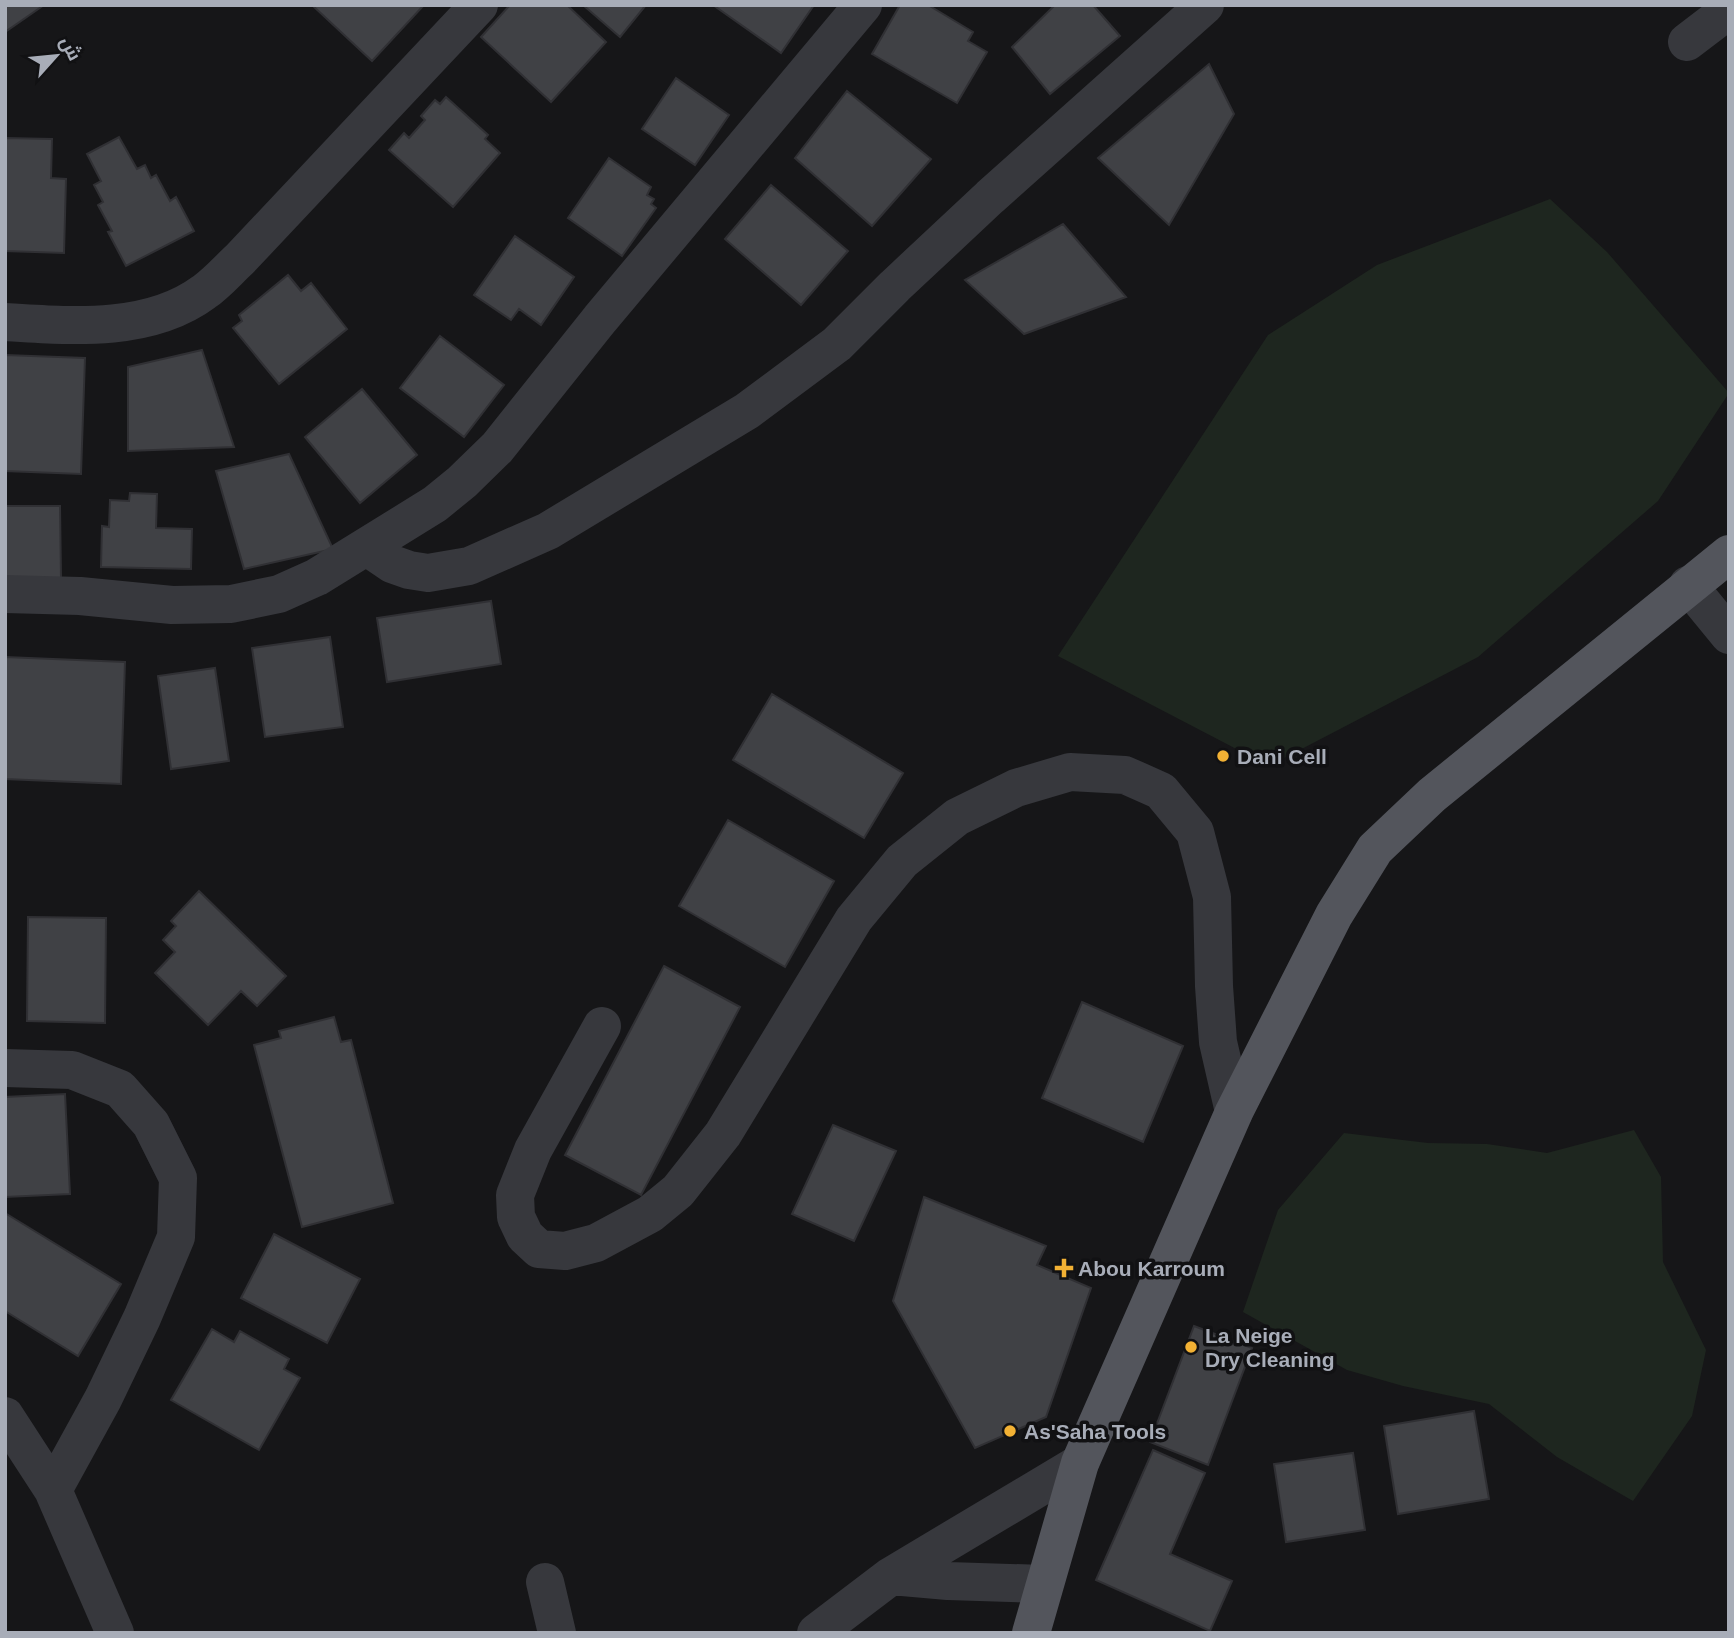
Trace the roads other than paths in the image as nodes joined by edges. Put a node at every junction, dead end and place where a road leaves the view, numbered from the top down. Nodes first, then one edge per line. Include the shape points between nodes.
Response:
1 (479, 5) edge
2 (863, 5) edge
3 (1205, 5) edge
4 (1729, 10) edge
5 (1687, 42) dead end
6 (5, 322) edge
7 (367, 547) junction
8 (1729, 554) edge
9 (1688, 585) junction
10 (5, 594) edge
11 (1729, 635) edge
12 (602, 1026) dead end
13 (5, 1068) edge
14 (1234, 1112) junction
15 (7, 1424) edge
16 (1080, 1463) junction
17 (53, 1490) junction
18 (891, 1576) junction
19 (545, 1582) dead end
20 (1044, 1584) junction
21 (115, 1633) edge
22 (557, 1633) edge
23 (816, 1633) edge
24 (1031, 1633) edge

1 - 6 street via 204,293 163,313 110,324
2 - 7 street via 497,448 435,504
3 - 7 street via 990,197 837,344 747,411 548,531 469,566 428,573 409,570
4 - 5 street
7 - 10 street via 279,594 231,604 172,605
8 - 9 main road
9 - 11 street
9 - 14 main road via 1432,795 1375,849 1334,915
12 - 14 street via 533,1150 515,1195 516,1217 539,1250 565,1251 596,1243 650,1214 678,1191 723,1134 854,919 902,862 957,817 1016,788 1070,772 1125,775 1161,791 1195,832 1212,897 1219,1042
13 - 17 street via 72,1070 120,1089 151,1124 178,1178 176,1237 131,1341
14 - 16 main road
15 - 17 street
16 - 18 street
16 - 20 main road
17 - 21 street
18 - 20 street
18 - 23 street
19 - 22 street
20 - 24 main road

